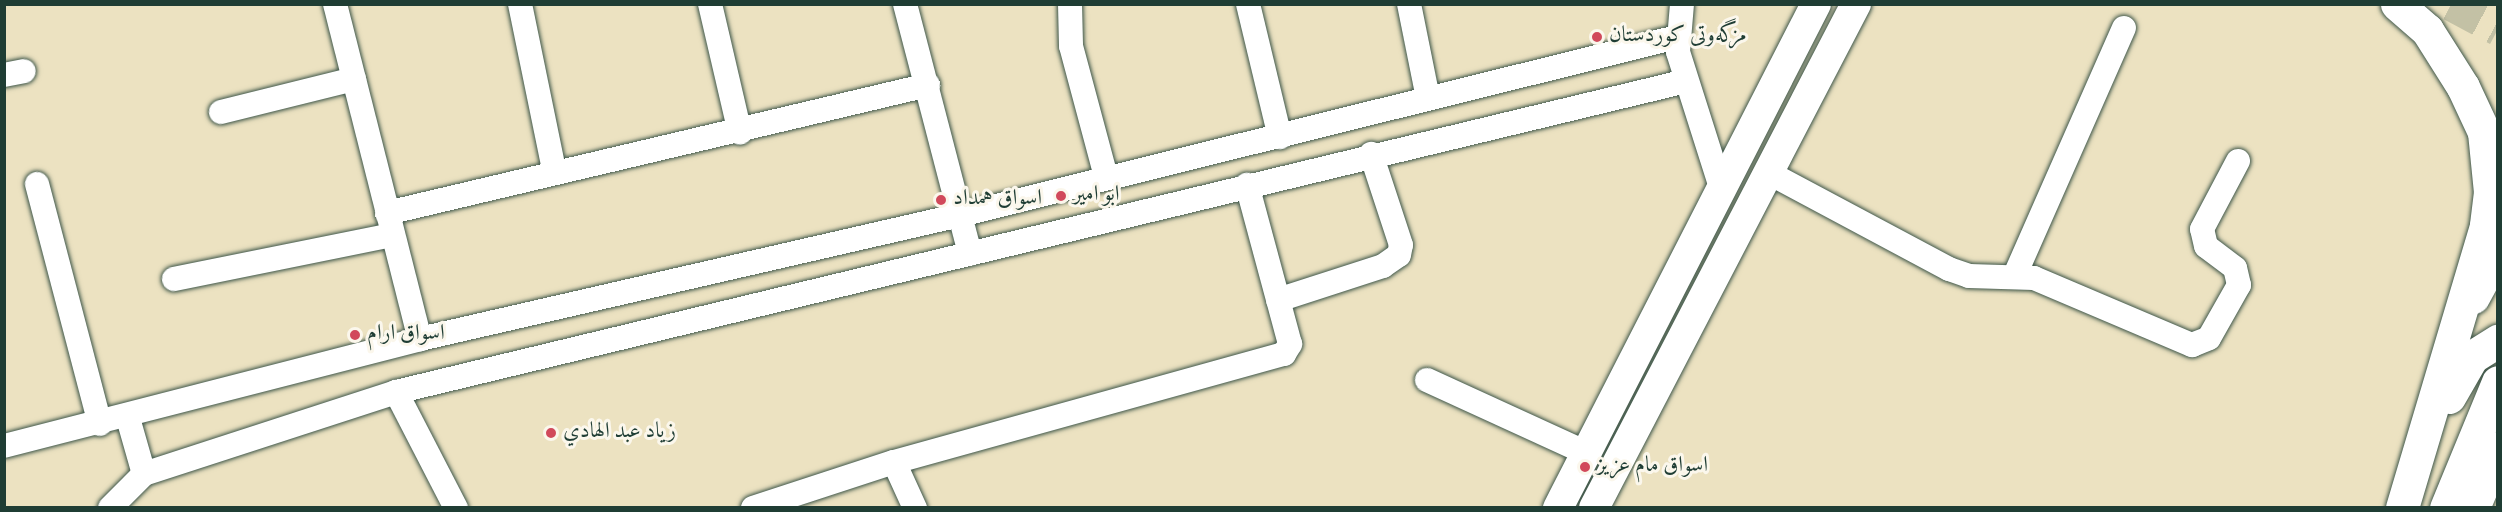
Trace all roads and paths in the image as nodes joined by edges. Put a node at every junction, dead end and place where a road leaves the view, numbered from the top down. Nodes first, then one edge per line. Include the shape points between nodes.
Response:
1 (335, 4) edge
2 (519, 4) edge
3 (710, 4) edge
4 (905, 4) edge
5 (1070, 4) edge
6 (1248, 4) edge
7 (1408, 4) edge
8 (1682, 4) edge
9 (2397, 4) edge
10 (1815, 8) edge
11 (1850, 16) edge
12 (2124, 28) dead end
13 (1677, 38) junction
14 (354, 79) junction
15 (1686, 81) junction
16 (928, 85) junction
17 (1428, 98) junction
18 (221, 112) dead end
19 (740, 133) junction
20 (1280, 137) junction
21 (1371, 154) junction
22 (2238, 161) dead end
23 (554, 170) junction
24 (1771, 174) junction
25 (1106, 177) junction
26 (37, 184) dead end
27 (1247, 185) junction
28 (1722, 191) junction
29 (960, 215) junction
30 (390, 224) junction
31 (2498, 251) edge
32 (970, 254) junction
33 (2015, 275) junction
34 (174, 279) dead end
35 (1278, 300) junction
36 (2456, 327) junction
37 (420, 339) junction
38 (2498, 341) edge
39 (1427, 380) dead end
40 (2498, 382) edge
41 (396, 392) junction
42 (129, 418) junction
43 (100, 424) junction
44 (4, 446) edge
45 (2498, 448) edge
46 (1584, 452) junction
47 (894, 462) junction
48 (144, 474) junction
49 (2412, 476) junction
50 (110, 507) edge
51 (456, 507) edge
52 (753, 507) edge
53 (915, 507) edge
54 (1558, 507) edge
55 (1594, 507) edge
56 (2402, 507) edge
57 (2446, 507) edge
58 (2473, 507) edge

1 - 14 street
2 - 23 street
3 - 19 street
4 - 16 street
5 - 25 street via 1069,37
6 - 20 street
7 - 17 street
8 - 13 street
9 - 36 main road via 2427,30 2452,66 2484,132 2489,162 2486,226
10 - 11 street
10 - 28 street
11 - 24 street
12 - 33 street
13 - 15 street
13 - 17 street
14 - 18 street
14 - 30 street
15 - 21 street
15 - 28 street
16 - 19 street
16 - 29 street
17 - 20 street
19 - 23 street
20 - 25 street
21 - 27 street
21 - 35 street via 1401,245 1399,255 1383,266
22 - 33 street via 2202,229 2206,246 2235,268 2239,285 2202,344 2184,343 2034,278
23 - 30 street
24 - 33 street via 1948,269 1969,276
24 - 55 street
25 - 29 street
26 - 43 street
27 - 32 street
27 - 35 street
28 - 46 street
29 - 32 street
29 - 37 street
30 - 34 street
30 - 37 street
31 - 36 main road
32 - 41 street
35 - 47 street via 1290,344 1277,357
36 - 49 main road
37 - 42 street
38 - 49 main road via 2472,357 2464,369
39 - 46 street
40 - 57 main road
41 - 48 street
41 - 51 street
42 - 43 street
42 - 48 street
43 - 44 street
45 - 58 main road
46 - 54 street
47 - 52 street
47 - 53 street
48 - 50 street
49 - 56 main road

